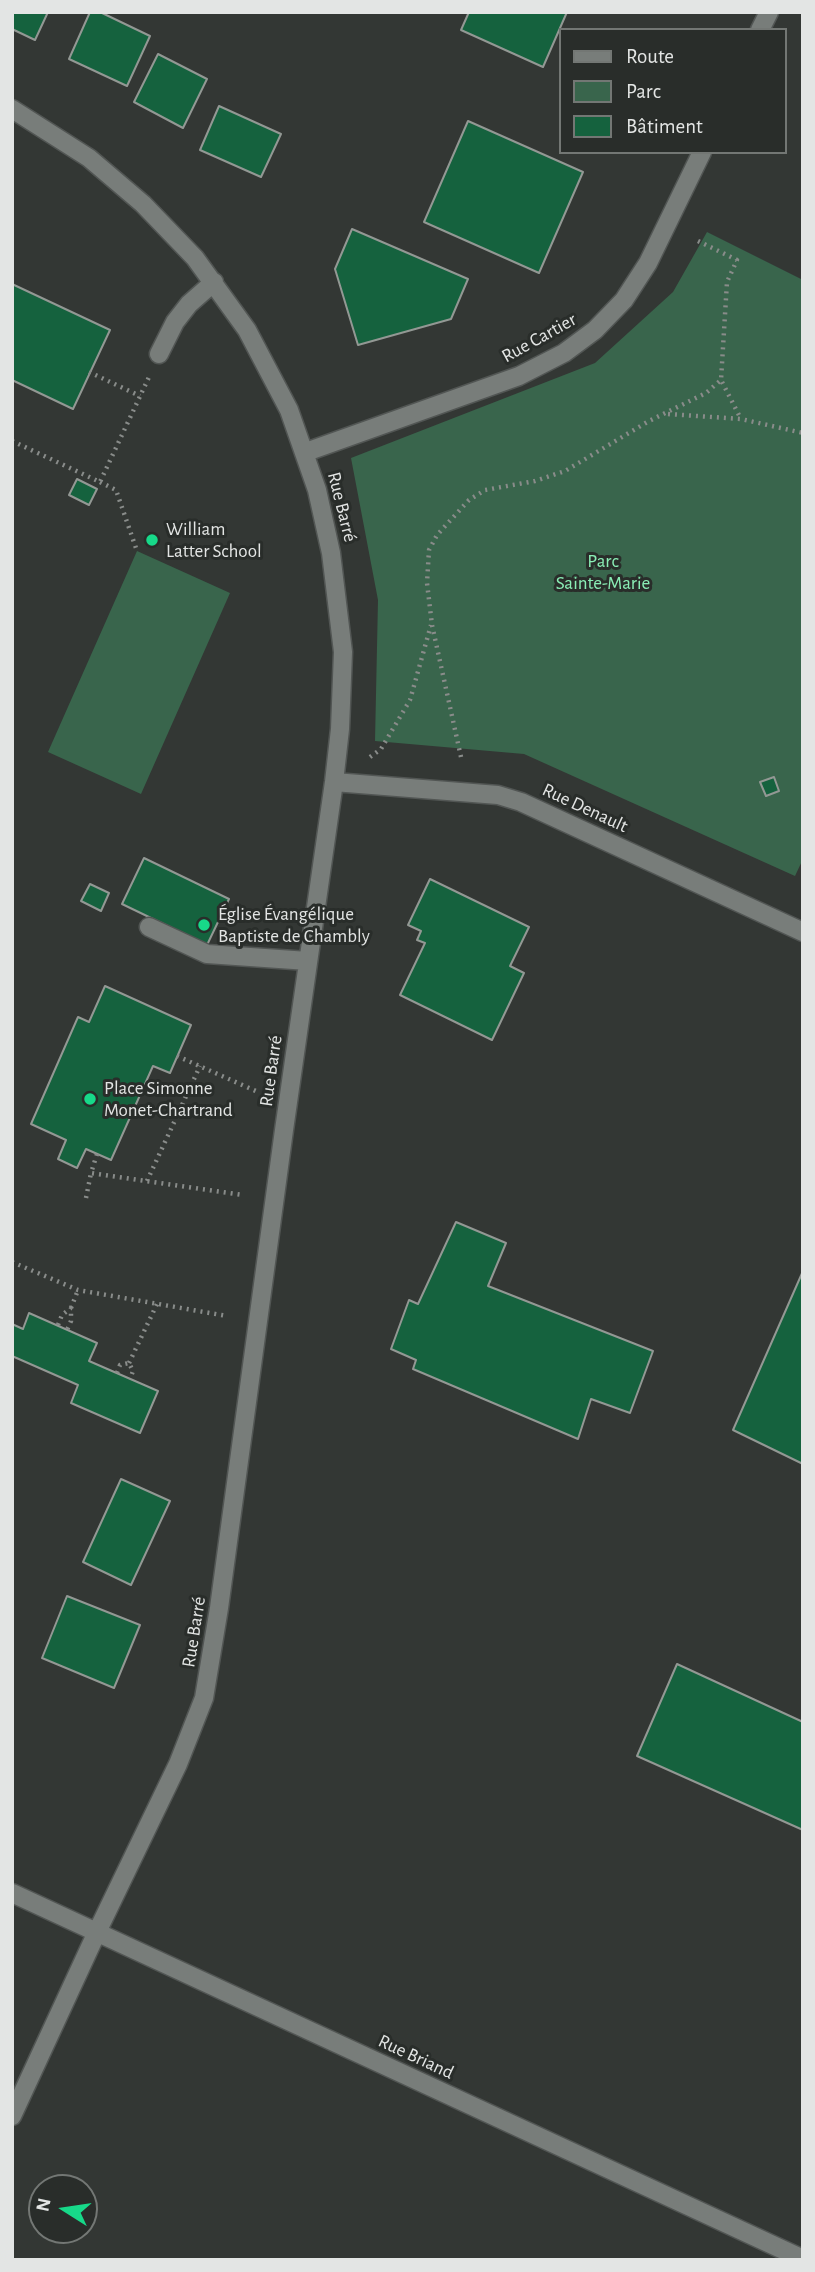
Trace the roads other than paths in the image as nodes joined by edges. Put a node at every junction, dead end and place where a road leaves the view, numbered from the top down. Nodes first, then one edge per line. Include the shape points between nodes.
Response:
1 (769, 12) edge
2 (761, 28) edge
3 (12, 108) edge
4 (701, 154) edge
5 (214, 282) junction
6 (159, 354) road end
7 (306, 452) junction
8 (334, 782) junction
9 (149, 927) dead end
10 (803, 932) edge
11 (308, 961) junction
12 (12, 1893) edge
13 (97, 1932) junction
14 (12, 2116) edge
15 (803, 2259) edge

1 - 2 street
3 - 5 street, Rue Barré via 122,185
4 - 7 street, Rue Cartier via 648,263 624,300 595,330 564,353 519,376
5 - 6 street via 175,322
5 - 7 street, Rue Barré via 272,375
7 - 8 street, Rue Barré via 322,506 340,619 342,675
8 - 10 street, Rue Denault via 498,795 521,802
8 - 11 street, Rue Barré
9 - 11 street via 207,954
11 - 13 street, Rue Barré via 204,1699 178,1765
12 - 13 street, Rue Briand
13 - 14 street, Rue Barré
13 - 15 street, Rue Briand

